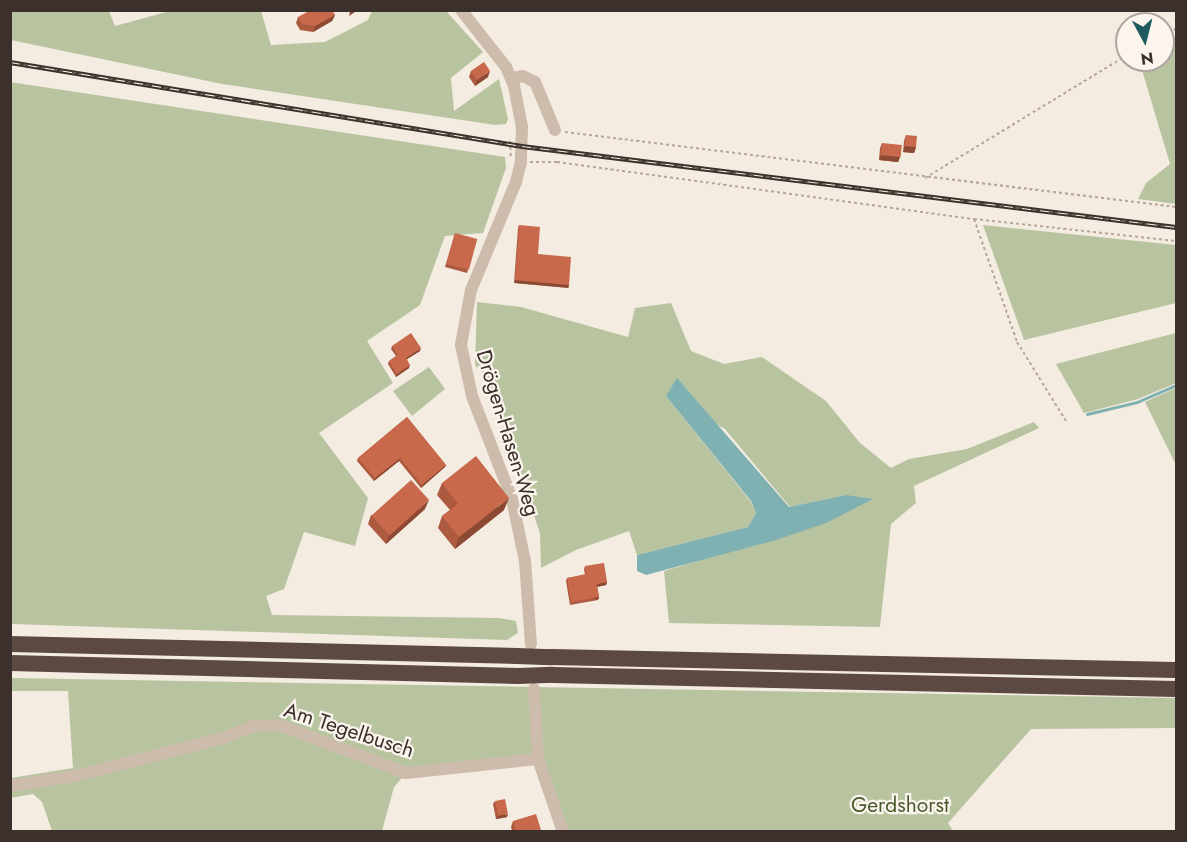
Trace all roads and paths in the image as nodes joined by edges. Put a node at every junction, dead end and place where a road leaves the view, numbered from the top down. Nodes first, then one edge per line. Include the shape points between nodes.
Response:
1 (461, 10) edge
2 (1115, 62) edge
3 (506, 72) junction
4 (555, 130) joint
5 (521, 162) junction
6 (925, 178) junction
7 (1176, 207) edge
8 (974, 219) junction
9 (1176, 241) edge
10 (1066, 421) dead end
11 (10, 644) edge
12 (531, 644) dead end
13 (10, 663) edge
14 (1176, 670) edge
15 (534, 689) dead end
16 (1176, 689) edge
17 (538, 759) junction
18 (10, 786) edge
19 (563, 831) edge

1 - 3 street, Drögen-Hasen-Weg
2 - 6 path
3 - 4 street via 535,82
3 - 5 street, Drögen-Hasen-Weg via 522,127
4 - 6 path
5 - 8 path via 557,162
5 - 12 street, Drögen-Hasen-Weg via 471,290 461,345 472,396 512,499 525,561
6 - 7 path
8 - 9 path
8 - 10 path via 1017,342
11 - 14 highway, bridge
13 - 16 highway, bridge
15 - 17 street
17 - 18 street, Am Tegelbusch via 406,773 279,725 254,726 223,738 75,776
17 - 19 street

